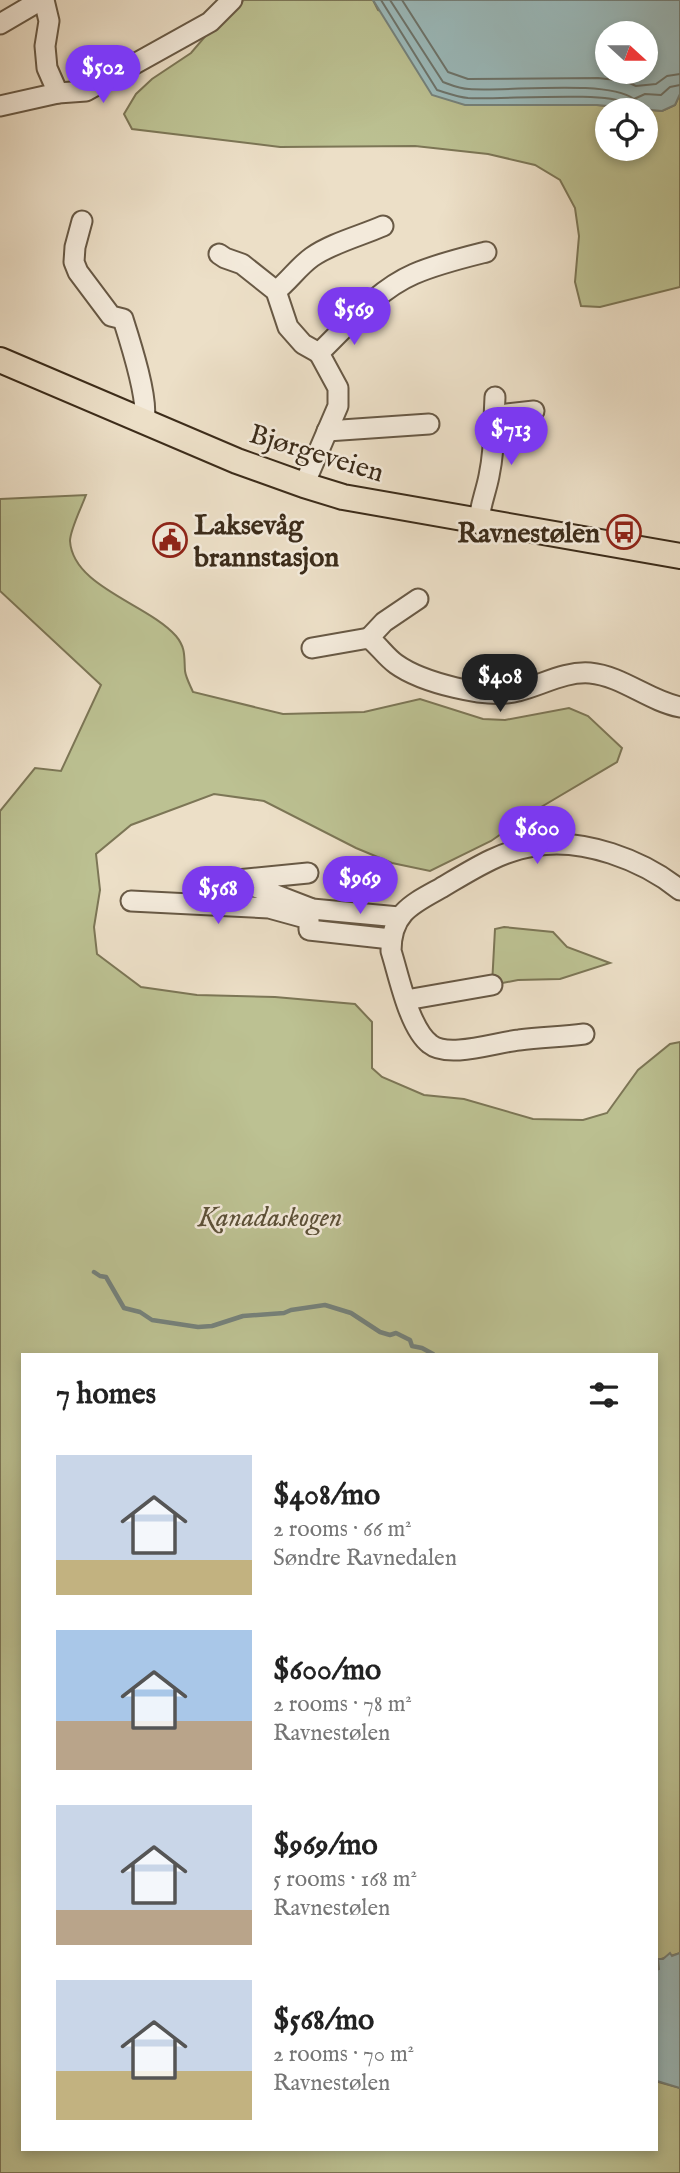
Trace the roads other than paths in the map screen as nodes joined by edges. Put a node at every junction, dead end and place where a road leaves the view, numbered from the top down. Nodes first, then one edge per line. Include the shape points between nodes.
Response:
1 (42, 0) edge
2 (232, 0) edge
3 (0, 23) edge
4 (58, 93) junction
5 (0, 106) edge
6 (82, 221) dead end
7 (383, 226) dead end
8 (486, 252) dead end
9 (219, 254) dead end
10 (276, 291) junction
11 (319, 353) junction
12 (0, 360) edge
13 (495, 397) dead end
14 (534, 411) dead end
15 (494, 419) junction
16 (144, 420) junction
17 (429, 424) dead end
18 (327, 431) junction
19 (304, 485) junction
20 (479, 521) junction
21 (680, 556) edge
22 (418, 600) dead end
23 (369, 638) junction
24 (312, 648) dead end
25 (680, 707) edge
26 (309, 873) dead end
27 (680, 890) edge
28 (131, 901) dead end
29 (311, 914) junction
30 (395, 927) junction
31 (492, 985) dead end
32 (406, 1000) junction
33 (584, 1034) dead end

1 - 3 street
1 - 4 street via 50,21 47,68
2 - 4 street via 210,22 86,91
4 - 5 street
6 - 16 street via 74,262 111,316 123,319 143,391
7 - 10 street via 316,255
8 - 11 street via 412,275 363,309
9 - 10 street via 242,264
10 - 11 street via 288,327
11 - 18 street via 338,388 338,406
12 - 16 main road, Bjørgeveien
13 - 15 street
14 - 15 street
15 - 20 street via 489,479
16 - 19 main road, Bjørgeveien
17 - 18 street
18 - 19 street
19 - 20 main road, Bjørgeveien via 343,497
20 - 21 main road, Bjørgeveien
22 - 23 street
23 - 24 street
23 - 25 street via 409,671 478,692 509,694 575,673 592,673
26 - 29 street via 237,880
27 - 30 street via 634,862 602,850 535,845 486,862 423,898 405,910
28 - 29 street
29 - 30 street via 309,930
30 - 32 street via 391,951
31 - 32 street
32 - 33 street via 418,1031 430,1045 442,1049

